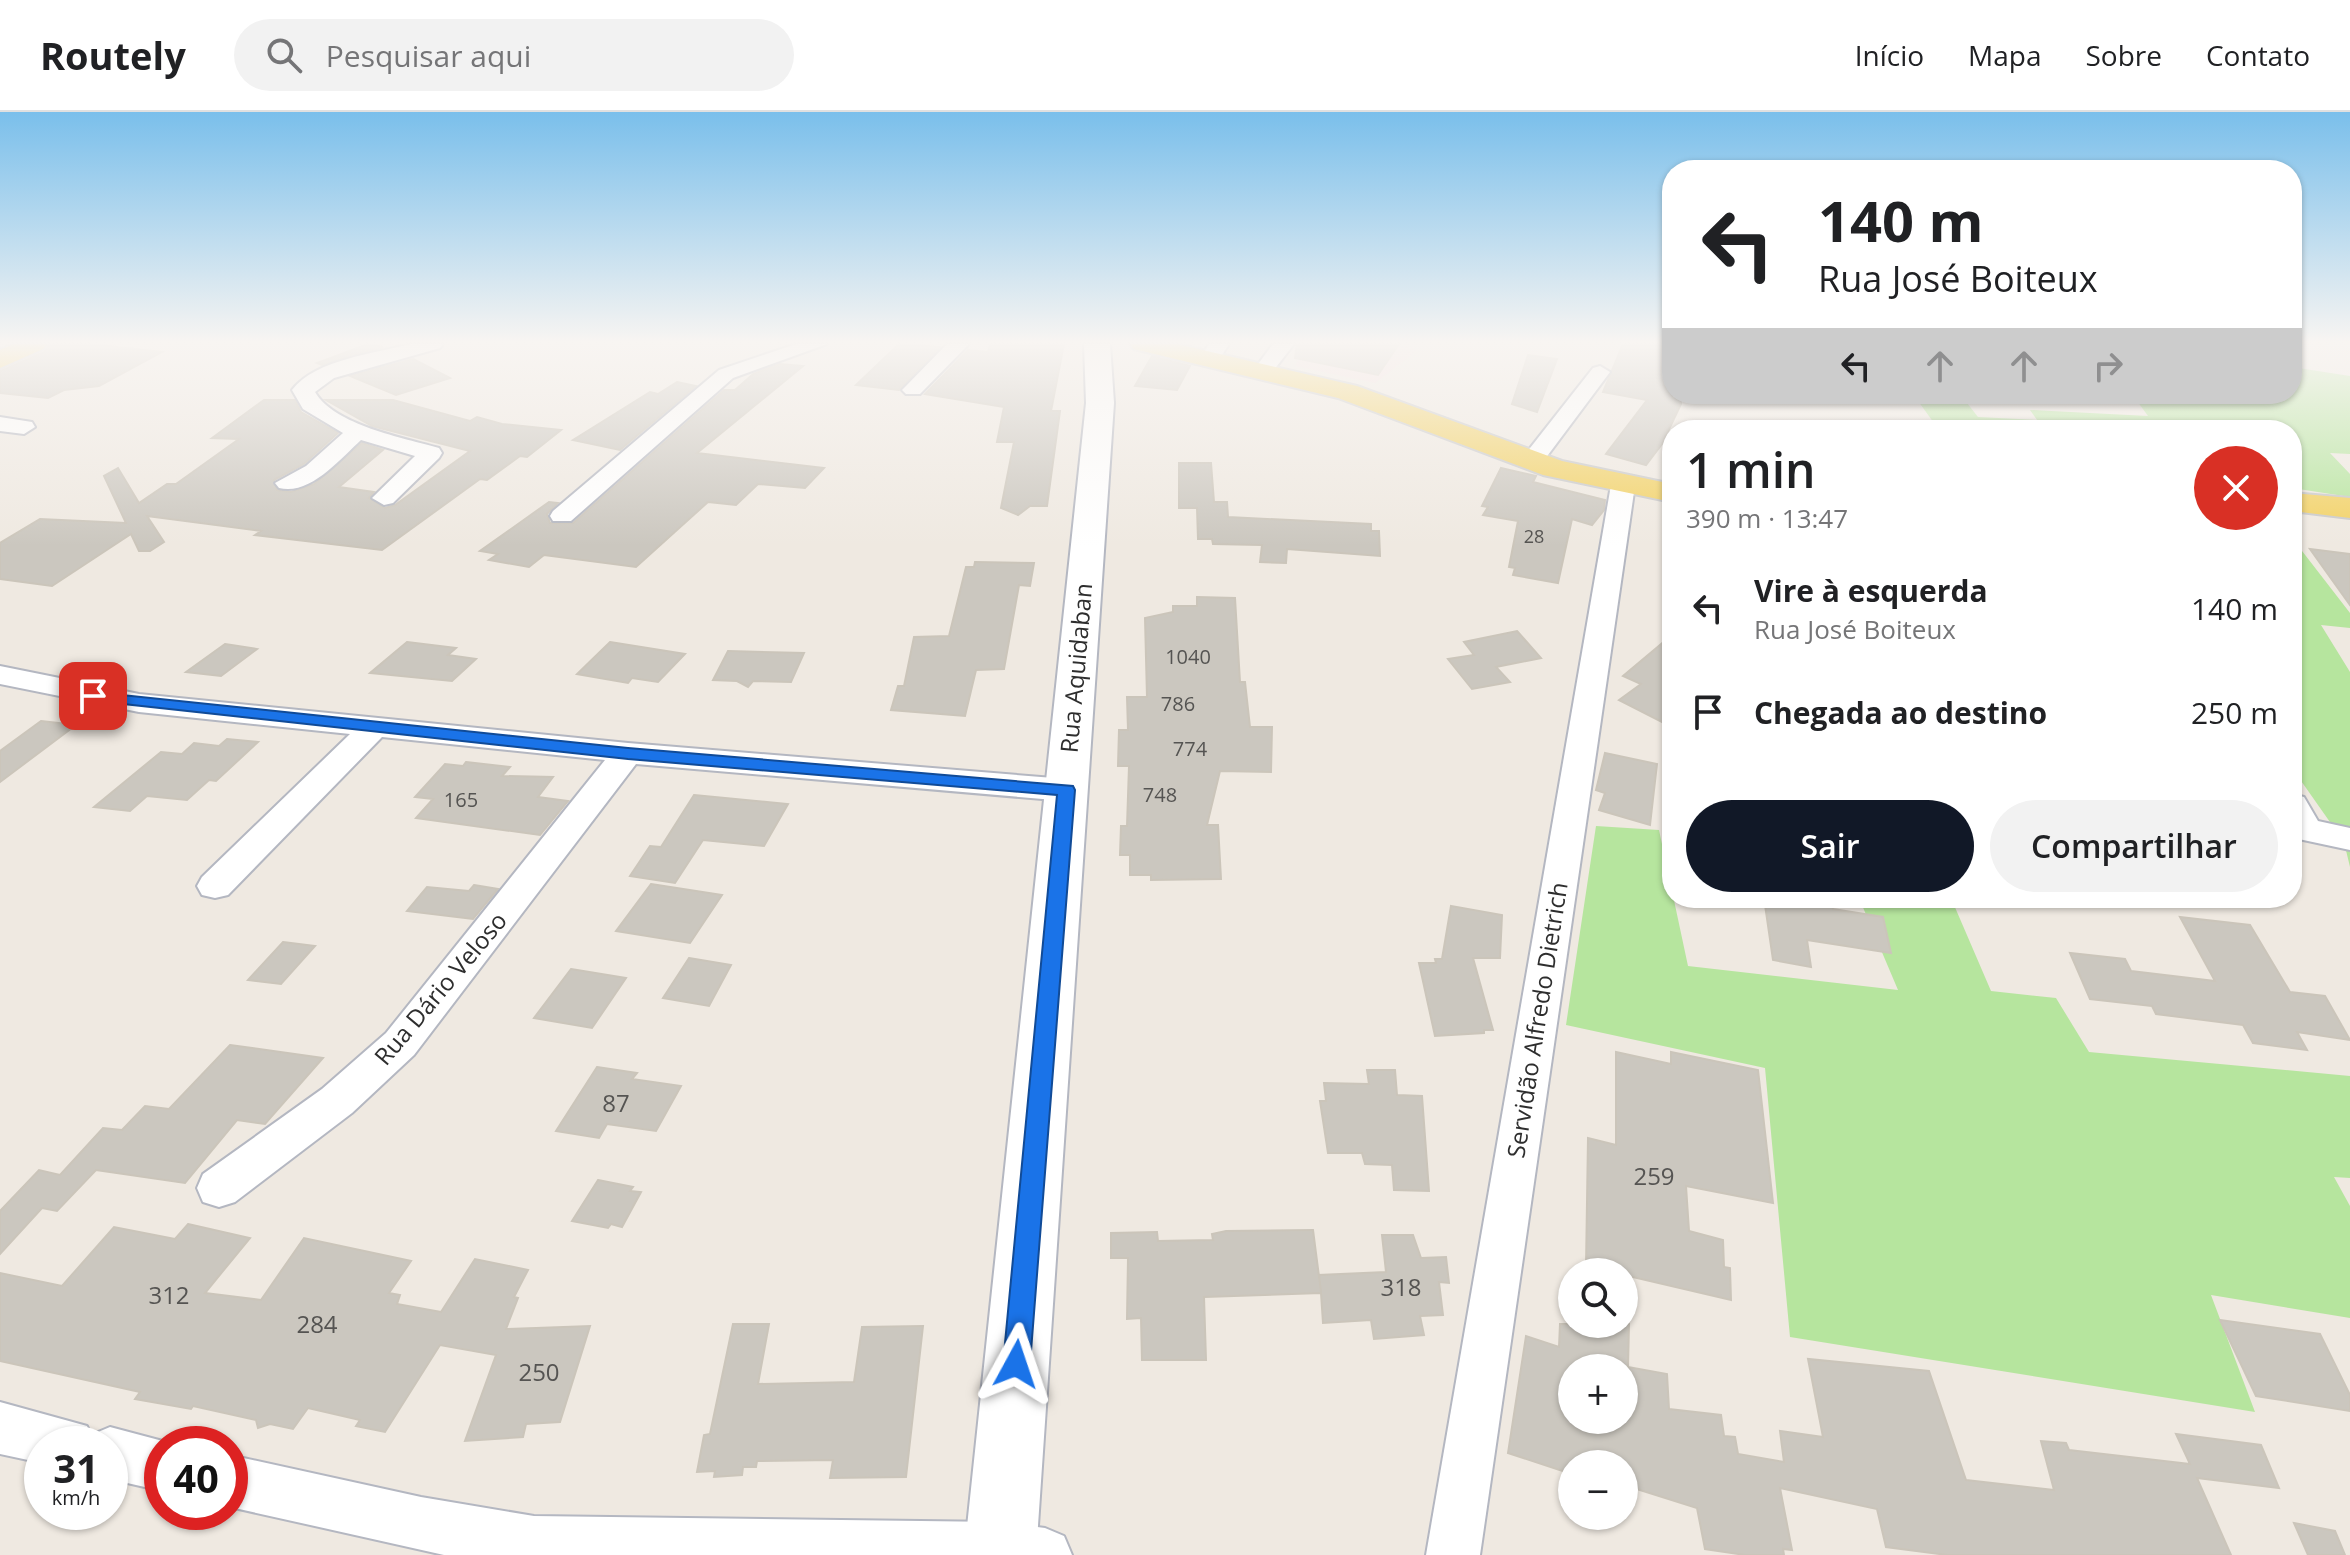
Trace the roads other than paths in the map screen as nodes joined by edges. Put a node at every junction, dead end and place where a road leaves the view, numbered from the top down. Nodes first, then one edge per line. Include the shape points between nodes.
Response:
1 (325, 411) edge
2 (683, 411) edge
3 (1099, 411) edge
4 (1401, 411) edge
5 (1570, 411) edge
6 (0, 424) edge
7 (24, 427) dead end
8 (357, 432) junction
9 (1531, 462) junction
10 (287, 483) dead end
11 (1623, 485) junction
12 (1662, 491) edge
13 (384, 498) dead end
14 (2302, 503) edge
15 (2350, 508) edge
16 (562, 516) dead end
17 (0, 675) edge
18 (374, 728) junction
19 (628, 753) junction
20 (1066, 790) junction
21 (2302, 823) edge
22 (2350, 839) edge
23 (215, 886) dead end
24 (219, 1188) dead end
25 (0, 1428) edge
26 (24, 1434) edge
27 (248, 1485) edge
28 (1015, 1553) edge
29 (1453, 1555) edge

1 - 8 street
2 - 16 street
3 - 20 street, Rua Aquidaban
4 - 9 main road
5 - 9 street
6 - 7 street
8 - 10 street via 314,471
8 - 13 street via 431,453
9 - 11 main road
11 - 12 main road
11 - 29 street, Servidão Alfredo Dietrich
14 - 15 main road
17 - 18 street via 139,703
18 - 19 street
18 - 23 street
19 - 20 street
19 - 24 street, Rua Dário Veloso via 400,1044 337,1101
20 - 28 street, Rua Aquidaban
21 - 22 street via 2306,830
25 - 26 street
27 - 28 street via 534,1543

